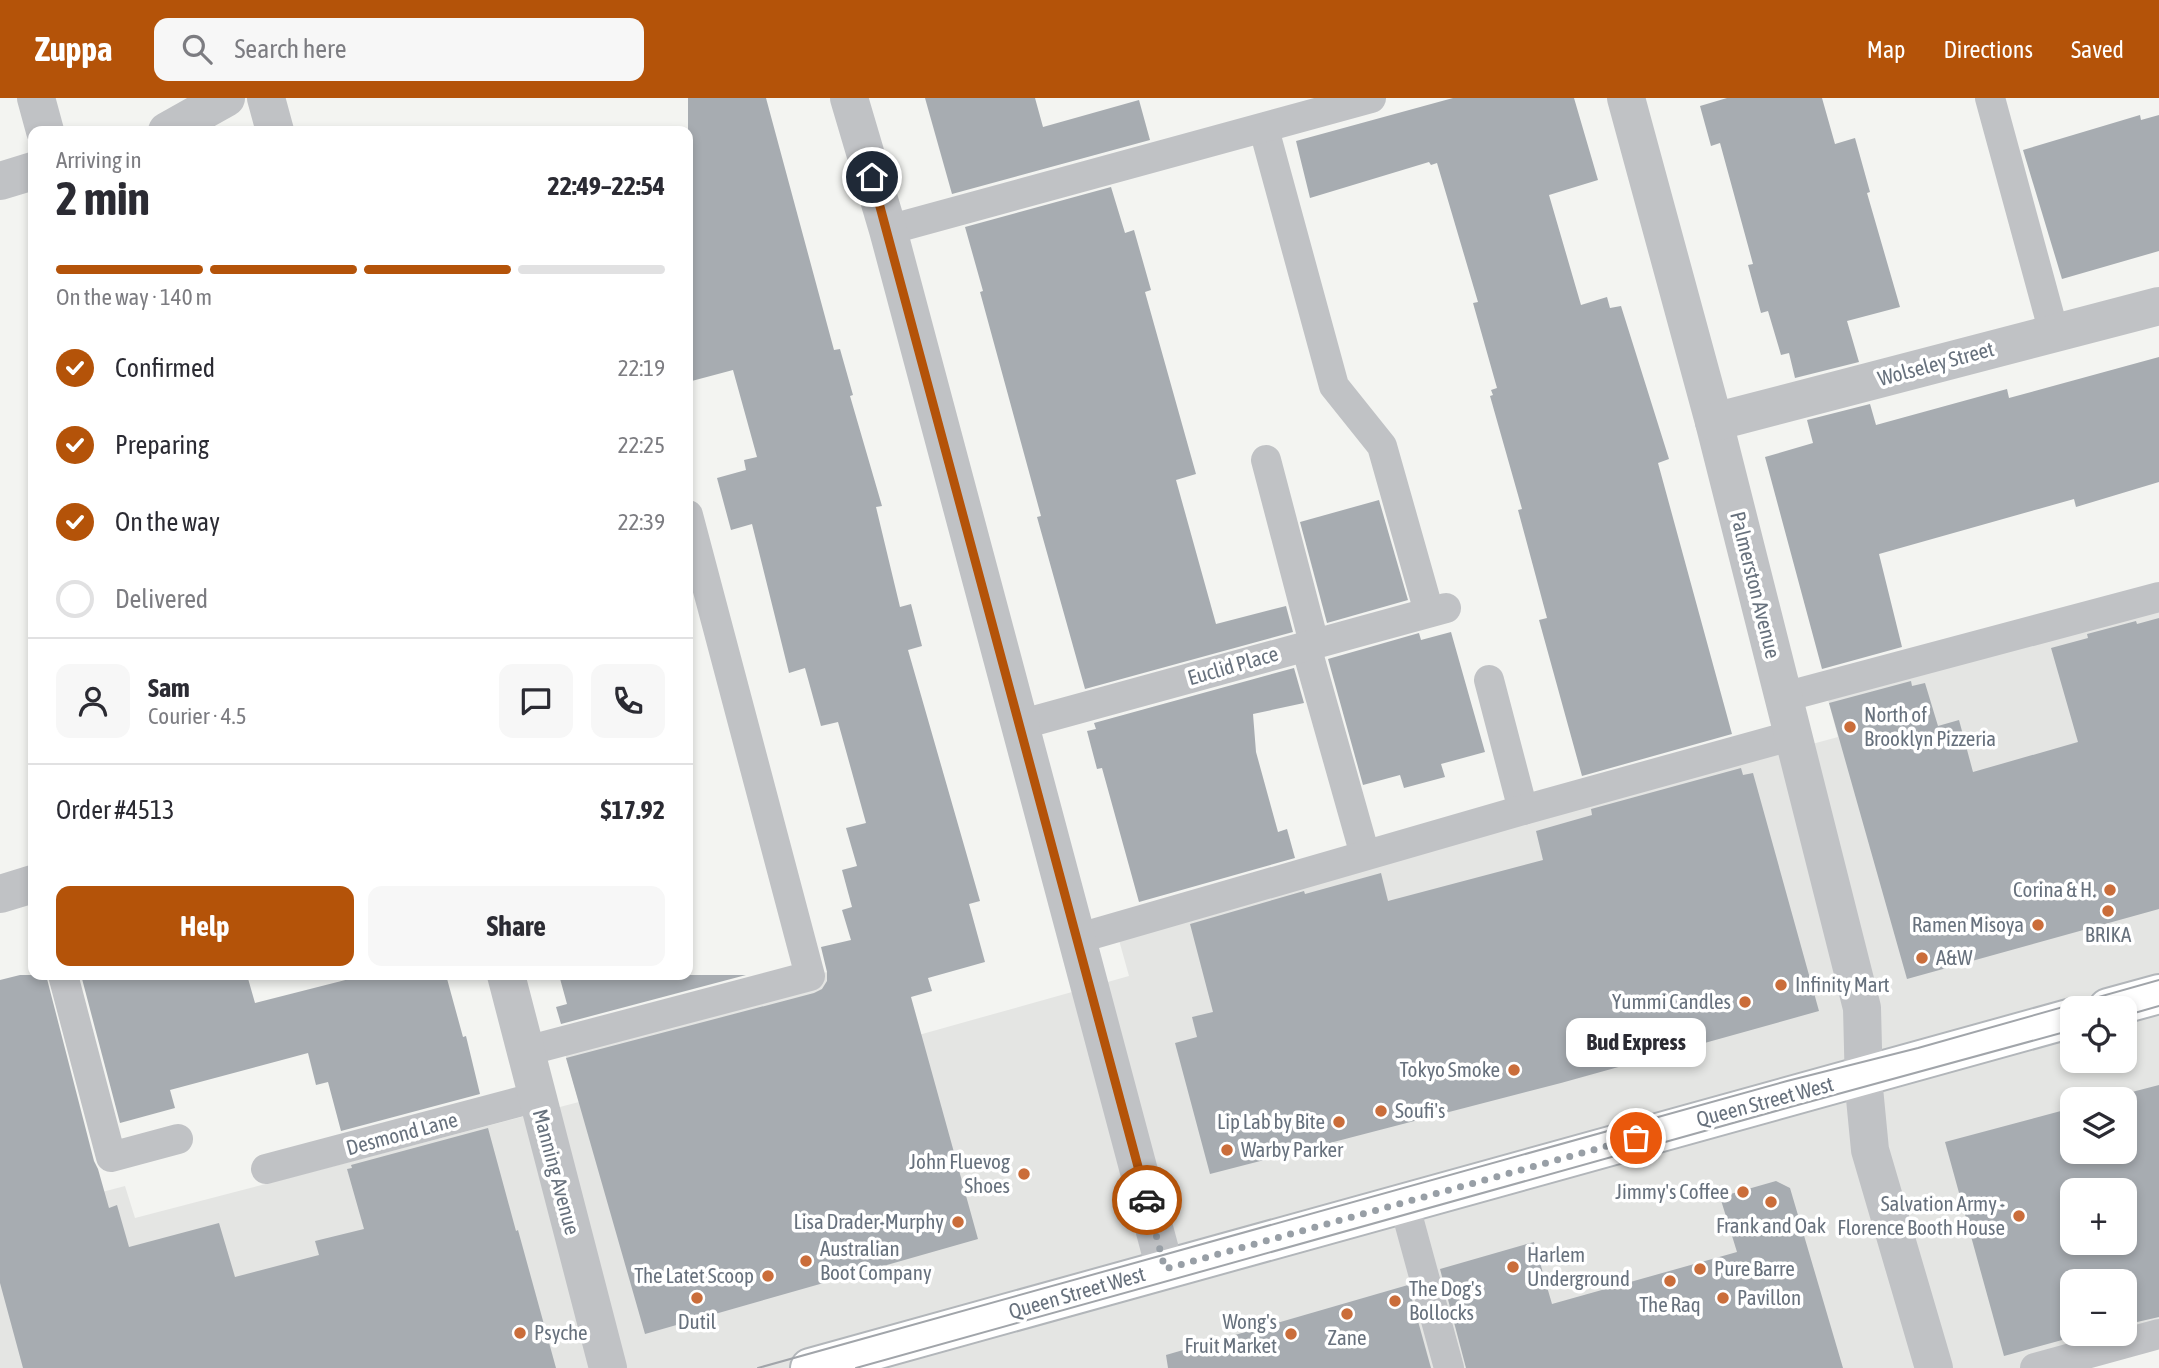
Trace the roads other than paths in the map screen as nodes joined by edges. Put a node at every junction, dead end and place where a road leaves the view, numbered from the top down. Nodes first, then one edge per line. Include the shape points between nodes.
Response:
1 (36, 98) edge
2 (226, 98) edge
3 (266, 98) edge
4 (849, 98) edge
5 (1371, 98) edge
6 (1626, 98) edge
7 (1990, 98) edge
8 (44, 126) edge
9 (176, 126) edge
10 (274, 126) edge
11 (1264, 129) junction
12 (28, 173) edge
13 (0, 181) edge
14 (888, 230) junction
15 (2159, 306) edge
16 (2054, 333) junction
17 (1714, 422) junction
18 (1266, 460) dead end
19 (693, 534) edge
20 (2159, 597) edge
21 (1310, 644) junction
22 (1489, 680) dead end
23 (1784, 697) junction
24 (1019, 725) junction
25 (1794, 735) junction
26 (1523, 810) junction
27 (1365, 855) junction
28 (28, 886) edge
29 (0, 894) edge
30 (1076, 939) junction
31 (63, 980) edge
32 (507, 980) edge
33 (2159, 994) edge
34 (2137, 1000) edge
35 (2060, 1021) edge
36 (526, 1051) junction
37 (1864, 1075) junction
38 (537, 1097) junction
39 (178, 1139) dead end
40 (266, 1169) dead end
41 (1404, 1203) junction
42 (1165, 1269) junction
43 (2159, 1334) edge
44 (608, 1368) edge
45 (810, 1368) edge
46 (1449, 1368) edge
47 (1934, 1368) edge
48 (2035, 1368) edge

1 - 8 street
2 - 9 street
3 - 10 street
4 - 14 street
5 - 11 lane
6 - 17 street, Palmerston Avenue
7 - 16 lane
11 - 14 lane
11 - 21 lane, Euclid Place via 1334,386 1382,446 1437,610
12 - 13 street
14 - 24 street
15 - 16 street, Wolseley Street
16 - 17 street, Wolseley Street
17 - 23 street, Palmerston Avenue
18 - 21 lane
19 - 36 lane via 810,976
20 - 23 lane
21 - 24 lane, Euclid Place
21 - 27 lane
22 - 26 lane
23 - 25 street, Palmerston Avenue
24 - 30 street
25 - 26 lane
25 - 37 street, Palmerston Avenue via 1862,1008
26 - 27 lane
27 - 30 lane
28 - 29 street
30 - 42 street
31 - 39 lane via 111,1157
32 - 36 street, Manning Avenue
33 - 34 main road
35 - 37 main road, Queen Street West
36 - 38 street, Manning Avenue
37 - 41 main road, Queen Street West
37 - 47 street, Palmerston Avenue via 1870,1150
38 - 40 lane, Desmond Lane
38 - 44 street, Manning Avenue
41 - 42 main road, Queen Street West
41 - 46 lane
42 - 45 main road, Queen Street West
43 - 48 lane

